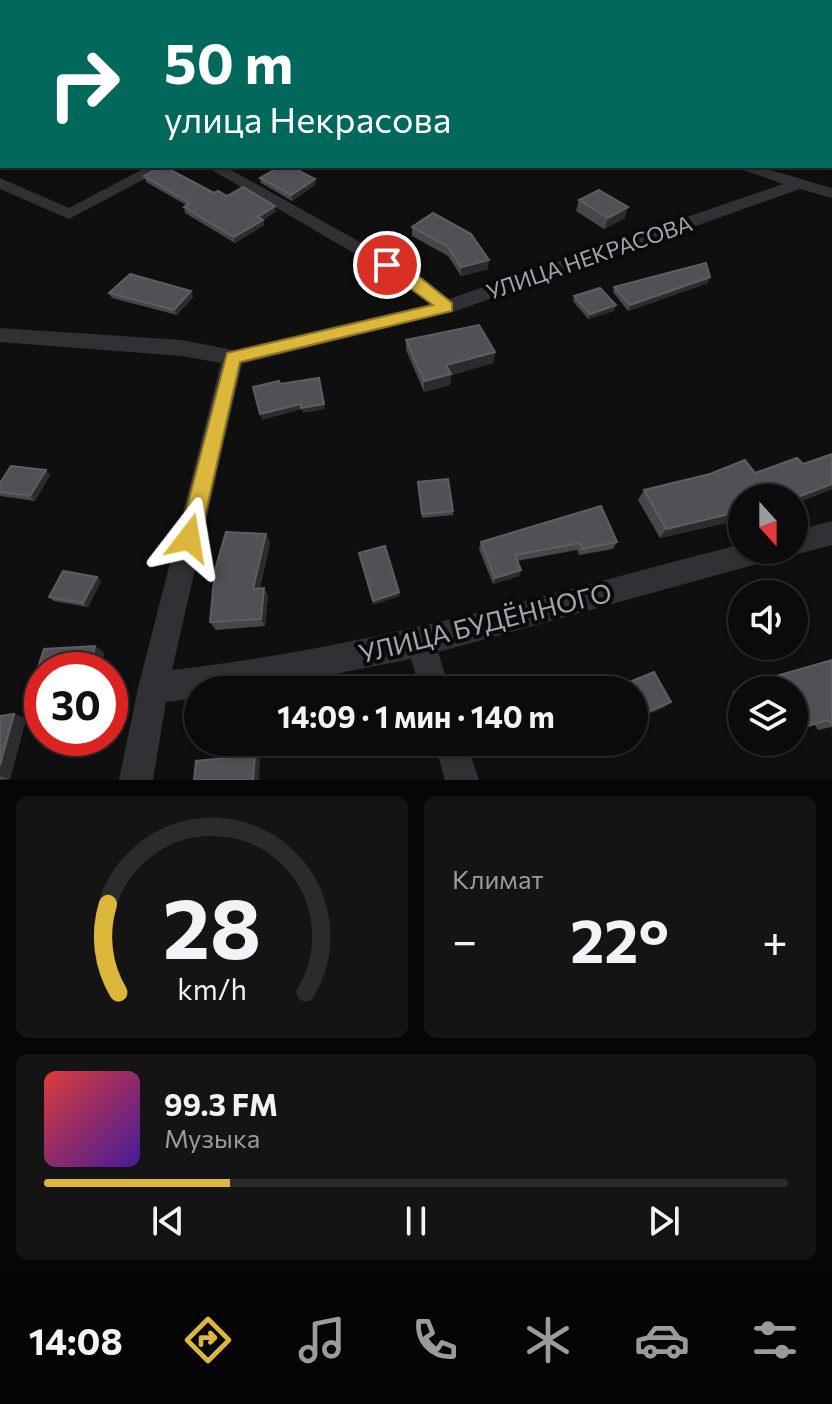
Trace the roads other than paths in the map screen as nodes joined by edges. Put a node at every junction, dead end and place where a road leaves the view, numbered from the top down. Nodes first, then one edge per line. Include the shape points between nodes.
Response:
1 (157, 168) edge
2 (217, 168) edge
3 (746, 168) edge
4 (0, 183) edge
5 (798, 184) junction
6 (832, 193) edge
7 (446, 307) junction
8 (0, 335) edge
9 (233, 358) junction
10 (832, 533) edge
11 (808, 539) edge
12 (728, 560) edge
13 (420, 641) junction
14 (431, 676) edge
15 (153, 688) junction
16 (454, 756) edge
17 (136, 780) edge
18 (462, 780) edge

1 - 4 street via 69,214
2 - 7 street via 412,279
3 - 5 street
5 - 6 street
5 - 7 street, УЛИЦА НЕКРАСОВА
7 - 9 street, УЛИЦА НЕКРАСОВА
8 - 9 street, УЛИЦА НЕКРАСОВА via 182,348
9 - 15 street
10 - 11 street
12 - 13 street, УЛИЦА БУДЁННОГО
13 - 14 street
13 - 15 street, УЛИЦА БУДЁННОГО via 224,681
15 - 17 street
16 - 18 street

